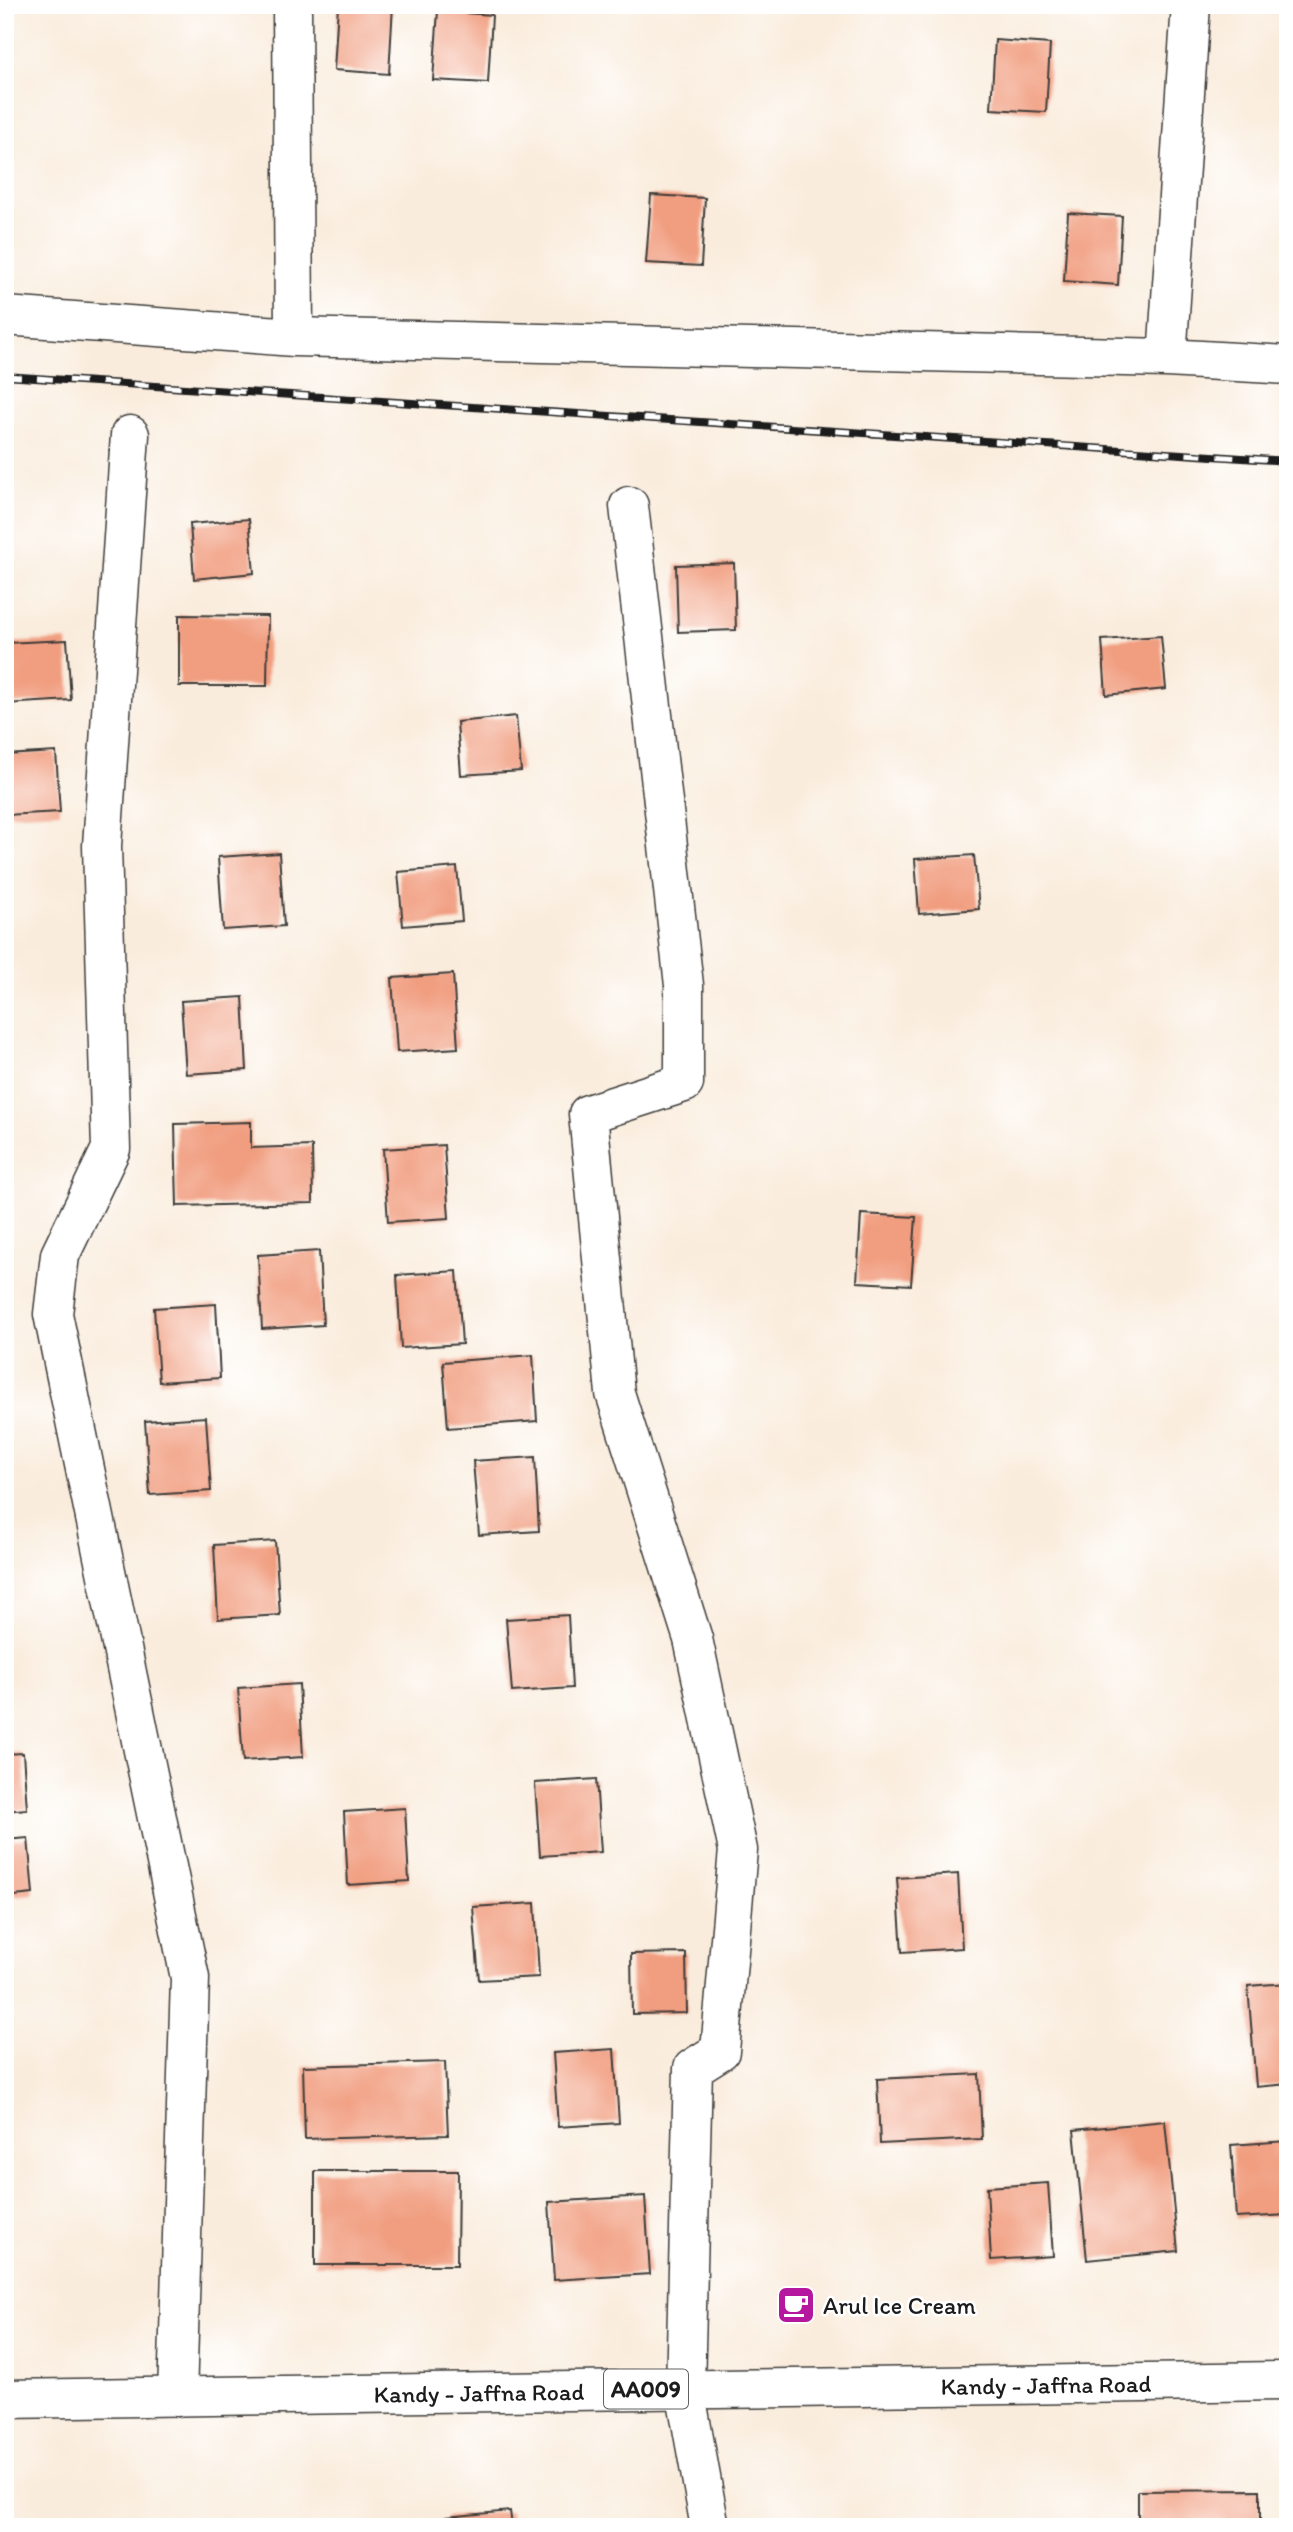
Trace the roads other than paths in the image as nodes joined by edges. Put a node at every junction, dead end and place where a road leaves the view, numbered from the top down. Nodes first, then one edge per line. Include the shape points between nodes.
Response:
1 (292, 5) edge
2 (1191, 5) edge
3 (5, 316) edge
4 (293, 337) junction
5 (1167, 358) junction
6 (1288, 365) edge
7 (130, 435) dead end
8 (629, 506) dead end
9 (1288, 2381) edge
10 (685, 2389) junction
11 (177, 2397) junction
12 (5, 2399) edge
13 (710, 2527) edge

1 - 4 main road
2 - 5 main road
3 - 4 main road
4 - 5 main road
5 - 6 main road
7 - 11 main road via 102,846 111,1149 60,1255 53,1314 190,1978
8 - 10 main road via 684,985 684,1083 588,1114 615,1393 693,1639 738,1850 720,2051 693,2068
9 - 10 main road, Kandy - Jaffna Road / AA009
10 - 11 main road, Kandy - Jaffna Road / AA009
10 - 13 main road
11 - 12 main road, Kandy - Jaffna Road / AA009

